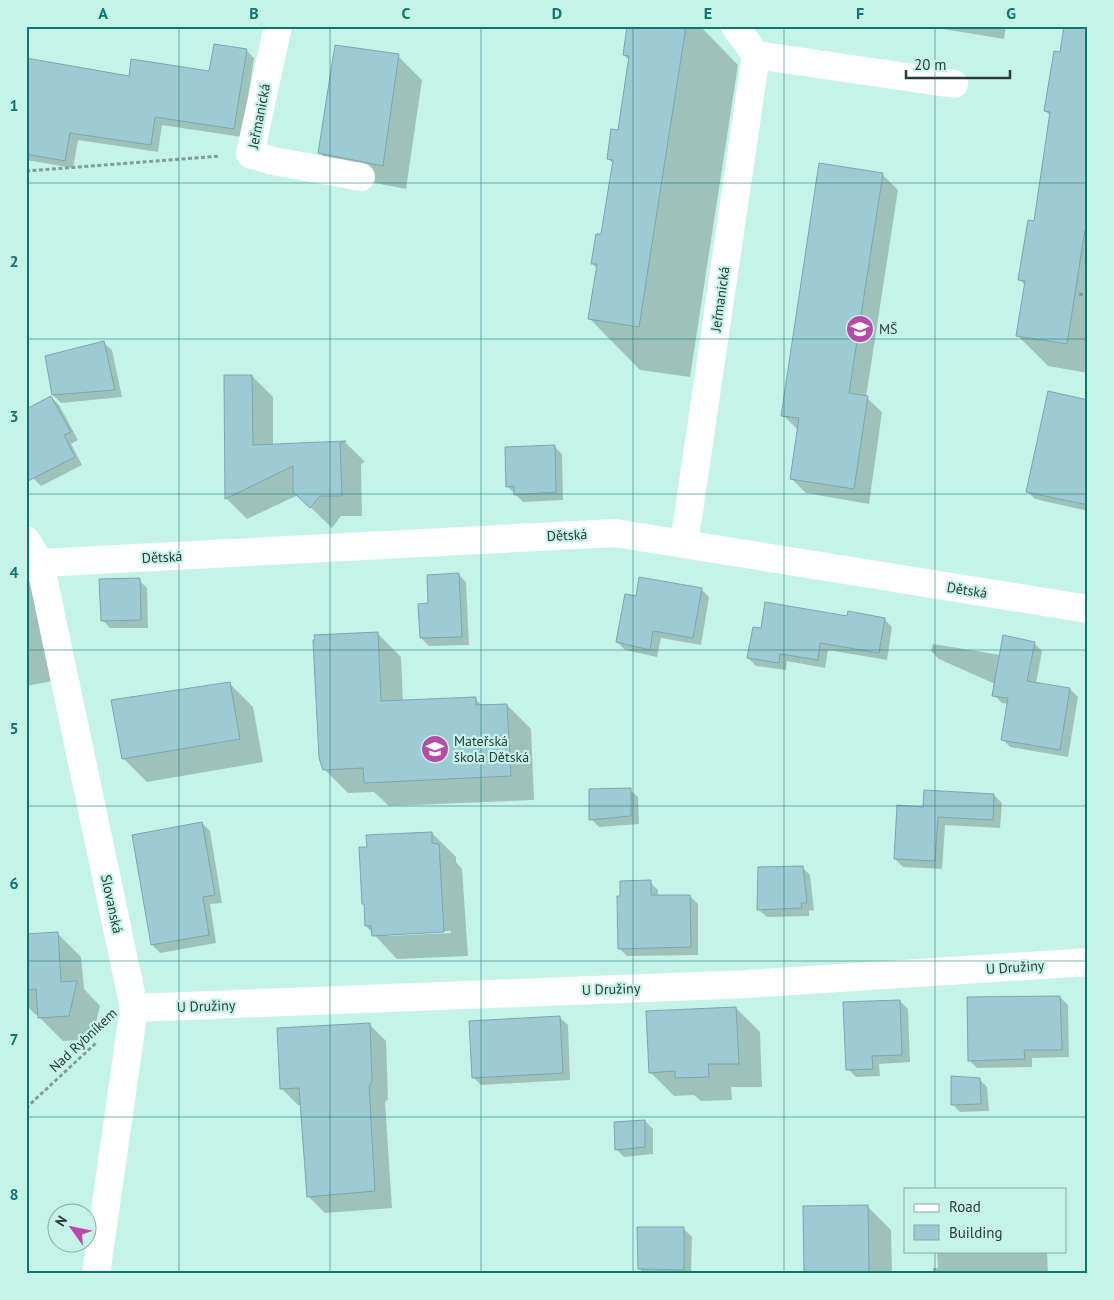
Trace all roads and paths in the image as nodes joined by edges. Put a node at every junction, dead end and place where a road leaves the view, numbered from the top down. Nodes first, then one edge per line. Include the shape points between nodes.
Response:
1 (278, 26) edge
2 (735, 26) edge
3 (756, 55) junction
4 (954, 84) dead end
5 (250, 154) junction
6 (26, 171) edge
7 (361, 177) dead end
8 (1079, 294) dead end
9 (1088, 296) edge
10 (26, 540) edge
11 (684, 544) junction
12 (40, 564) junction
13 (1088, 609) edge
14 (1088, 962) edge
15 (134, 1008) junction
16 (98, 1042) dead end
17 (26, 1108) edge
18 (96, 1274) edge

1 - 5 street, Jeřmanická
2 - 3 street
3 - 4 street
3 - 11 street, Jeřmanická
5 - 6 path
5 - 7 street, Jeřmanická
8 - 9 path
10 - 12 street, Slovanská
11 - 12 street, Dětská via 616,533
11 - 13 street, Dětská
12 - 15 street, Slovanská
14 - 15 street, U Družiny via 748,984
15 - 18 street, Slovanská
16 - 17 path, Nad Rybníkem

